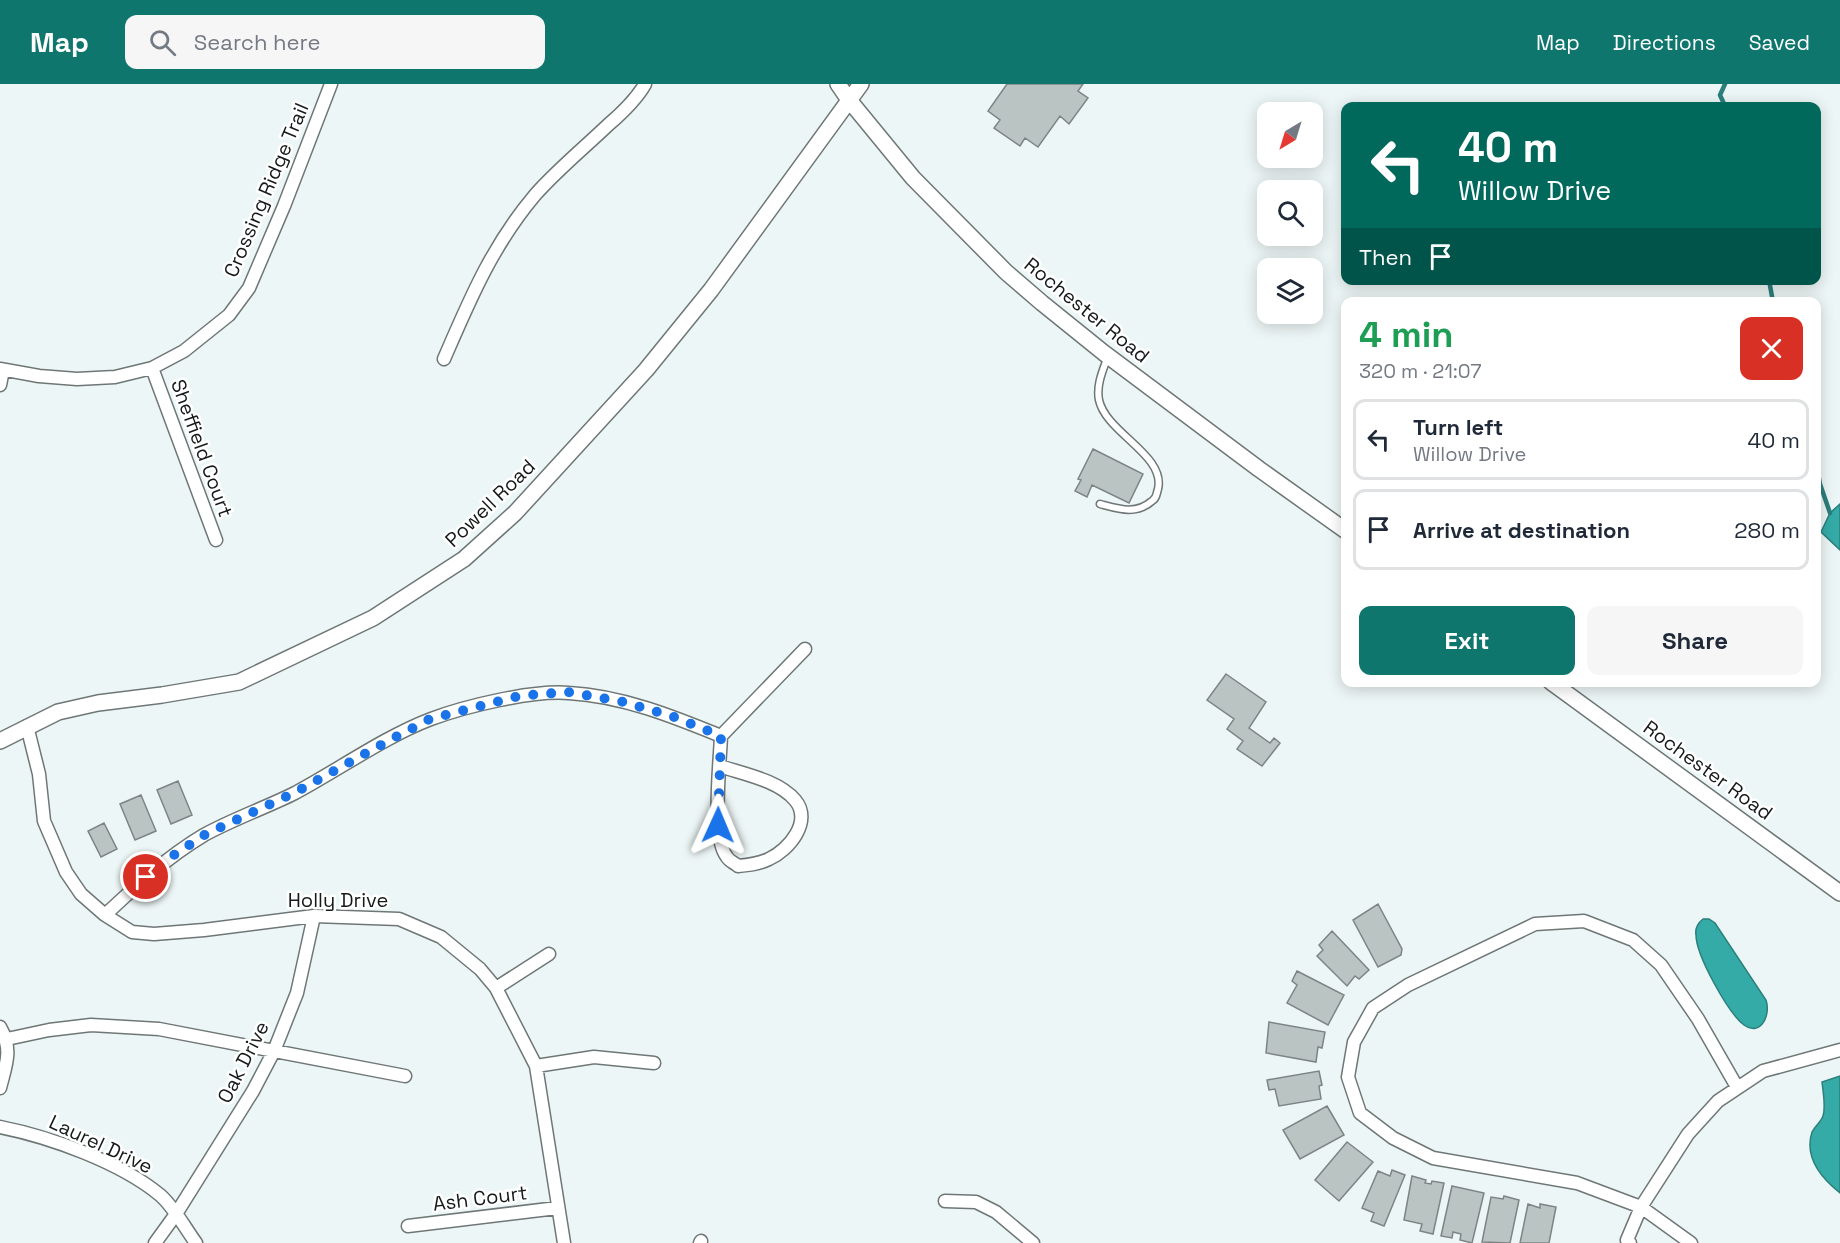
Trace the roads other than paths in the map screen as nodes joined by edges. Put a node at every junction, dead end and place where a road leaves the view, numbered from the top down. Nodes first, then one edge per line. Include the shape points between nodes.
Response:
1 (331, 84) edge
2 (645, 84) edge
3 (838, 84) edge
4 (861, 84) edge
5 (849, 100) junction
6 (1108, 355) junction
7 (444, 359) dead end
8 (152, 368) junction
9 (2, 370) edge
10 (0, 385) edge
11 (1100, 504) dead end
12 (1341, 527) edge
13 (216, 540) dead end
14 (805, 649) dead end
15 (1558, 687) edge
16 (27, 726) junction
17 (721, 736) junction
18 (0, 741) edge
19 (720, 766) junction
20 (1840, 893) edge
21 (105, 915) junction
22 (314, 916) junction
23 (549, 954) dead end
24 (496, 988) junction
25 (0, 1026) edge
26 (7, 1039) junction
27 (1840, 1050) edge
28 (274, 1051) junction
29 (654, 1063) dead end
30 (536, 1066) junction
31 (405, 1076) dead end
32 (1737, 1087) junction
33 (0, 1088) edge
34 (0, 1127) edge
35 (945, 1201) dead end
36 (1641, 1207) junction
37 (557, 1208) junction
38 (176, 1214) junction
39 (408, 1226) dead end
40 (155, 1243) edge
41 (196, 1243) edge
42 (564, 1243) edge
43 (1033, 1243) edge
44 (1630, 1243) edge
45 (1691, 1243) edge

1 - 8 street, Crossing Ridge Trail via 249,288 229,315 184,351
2 - 7 street via 628,106 535,196 510,228 482,273
3 - 5 street, Rochester Road
4 - 5 street, Powell Road
5 - 6 street, Rochester Road via 913,177 986,253
5 - 16 street, Powell Road via 711,290 646,370 515,513 464,559 373,618 239,682 98,703 58,712
6 - 11 lane via 1098,384 1099,401 1106,416 1157,471 1159,483 1156,498 1144,508 1128,511
6 - 12 street, Rochester Road
8 - 9 street, Crossing Ridge Trail via 115,377 77,380
8 - 13 street, Sheffield Court
9 - 10 street, Crossing Ridge Trail
14 - 17 street
15 - 20 street, Rochester Road
16 - 18 street, Powell Road
16 - 21 street, Holly Drive via 39,774 44,821 53,844 81,894
17 - 19 street
17 - 21 street via 624,702 568,692 519,696 430,719 294,793 206,834 146,877
19 - 19 street via 718,825 726,857 738,866 770,859 799,830 800,809 796,800 771,784
21 - 22 street, Holly Drive via 132,932 154,934
22 - 24 street, Holly Drive via 399,919 420,926 448,942
22 - 28 street, Oak Drive via 297,993
23 - 24 street
24 - 30 street, Holly Drive
25 - 26 street
26 - 28 street via 91,1025 159,1029
26 - 33 street via 8,1056
27 - 32 street via 1763,1071
28 - 31 street
28 - 38 street, Oak Drive
29 - 30 street via 594,1057
30 - 37 street, Holly Drive
32 - 36 street via 1718,1101 1688,1134
32 - 36 street via 1661,965 1633,940 1584,921 1535,924 1408,985 1373,1008 1354,1042 1348,1077 1360,1113 1393,1138 1433,1158 1577,1183
34 - 38 street, Laurel Drive via 69,1146 120,1170 161,1196
35 - 43 street via 976,1202 996,1212
36 - 44 street via 1627,1240
36 - 45 street
37 - 39 street, Ash Court
37 - 42 street, Holly Drive
38 - 40 street, Oak Drive
38 - 41 street, Laurel Drive

